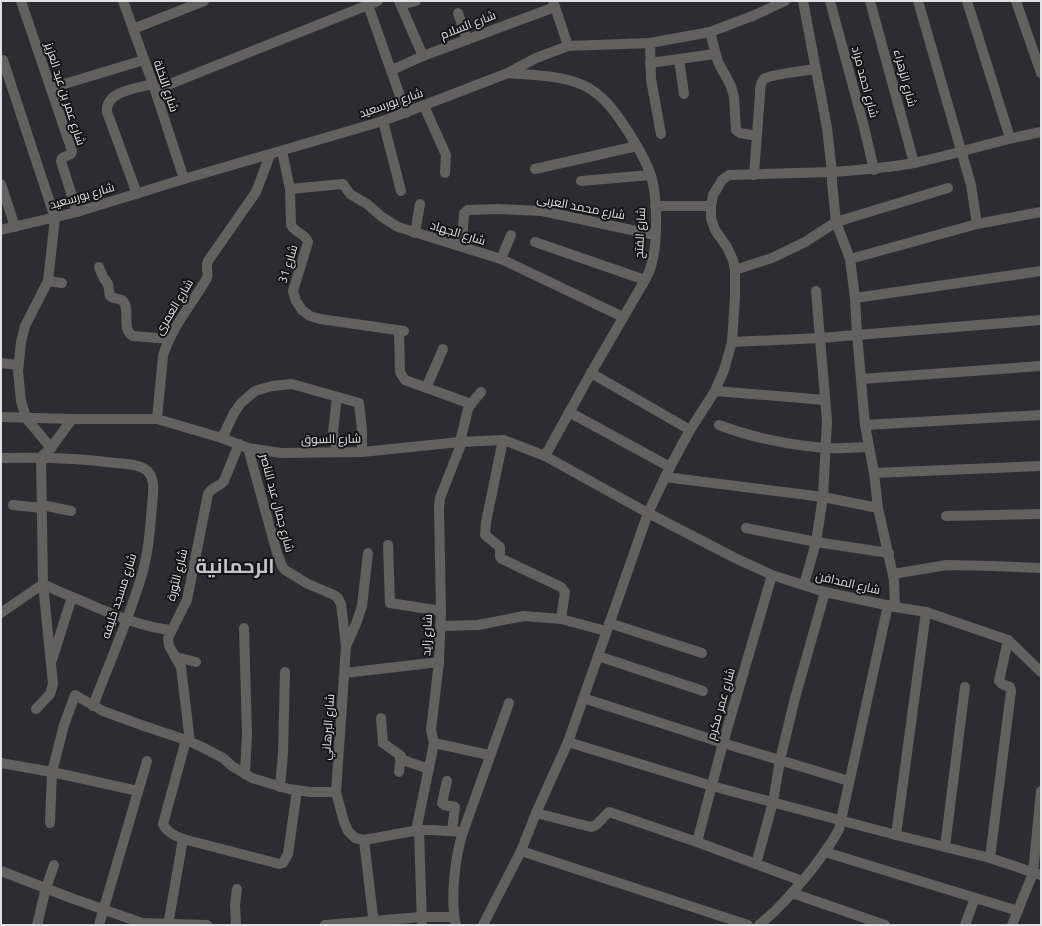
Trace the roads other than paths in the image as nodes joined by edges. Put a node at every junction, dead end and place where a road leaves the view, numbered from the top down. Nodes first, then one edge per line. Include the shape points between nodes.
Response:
1 (21, 1) edge
2 (123, 1) edge
3 (204, 1) edge
4 (378, 1) edge
5 (416, 1) edge
6 (785, 1) edge
7 (803, 1) edge
8 (830, 1) edge
9 (870, 1) edge
10 (918, 1) edge
11 (967, 1) edge
12 (1016, 1) edge
13 (400, 3) edge
14 (554, 4) edge
15 (368, 5) junction
16 (458, 13) dead end
17 (132, 29) junction
18 (710, 32) junction
19 (467, 40) junction
20 (650, 43) junction
21 (568, 46) junction
22 (715, 54) junction
23 (423, 56) junction
24 (679, 58) junction
25 (3, 60) dead end
26 (144, 60) junction
27 (650, 63) junction
28 (815, 69) junction
29 (392, 70) junction
30 (508, 73) junction
31 (1041, 73) edge
32 (154, 87) junction
33 (51, 88) junction
34 (684, 94) dead end
35 (424, 106) junction
36 (406, 113) junction
37 (383, 122) junction
38 (1041, 132) edge
39 (661, 134) dead end
40 (757, 136) junction
41 (1010, 138) junction
42 (637, 146) junction
43 (282, 151) junction
44 (961, 151) junction
45 (270, 155) junction
46 (914, 163) junction
47 (535, 169) dead end
48 (874, 170) junction
49 (832, 172) junction
50 (446, 173) dead end
51 (650, 175) junction
52 (754, 175) junction
53 (184, 179) junction
54 (581, 181) dead end
55 (1, 184) edge
56 (948, 188) dead end
57 (290, 189) junction
58 (401, 191) dead end
59 (137, 194) junction
60 (420, 204) dead end
61 (655, 206) junction
62 (711, 206) junction
63 (77, 212) junction
64 (1041, 212) edge
65 (55, 218) junction
66 (836, 222) junction
67 (977, 224) junction
68 (15, 227) junction
69 (1, 230) edge
70 (415, 233) junction
71 (511, 235) dead end
72 (655, 235) junction
73 (535, 242) dead end
74 (459, 246) junction
75 (501, 259) junction
76 (850, 259) junction
77 (99, 267) dead end
78 (735, 270) junction
79 (1041, 271) edge
80 (645, 280) junction
81 (48, 281) junction
82 (62, 283) dead end
83 (816, 291) dead end
84 (856, 298) junction
85 (623, 317) junction
86 (1041, 320) edge
87 (857, 334) junction
88 (820, 338) junction
89 (169, 339) junction
90 (732, 342) junction
91 (443, 349) dead end
92 (1, 364) edge
93 (18, 365) junction
94 (1041, 366) edge
95 (591, 373) junction
96 (861, 379) junction
97 (426, 388) junction
98 (715, 391) junction
99 (481, 392) dead end
100 (337, 397) junction
101 (825, 400) junction
102 (471, 404) junction
103 (569, 412) junction
104 (1041, 415) edge
105 (1, 417) edge
106 (26, 418) junction
107 (72, 419) junction
108 (157, 419) junction
109 (718, 425) dead end
110 (866, 425) junction
111 (690, 430) junction
112 (222, 438) junction
113 (503, 440) junction
114 (461, 442) junction
115 (244, 446) junction
116 (869, 447) junction
117 (51, 448) junction
118 (825, 448) junction
119 (337, 452) junction
120 (362, 452) junction
121 (545, 456) junction
122 (41, 457) junction
123 (1, 458) edge
124 (1041, 466) edge
125 (670, 467) junction
126 (874, 474) junction
127 (665, 477) junction
128 (823, 497) junction
129 (13, 505) dead end
130 (42, 506) junction
131 (878, 508) junction
132 (71, 511) dead end
133 (648, 513) junction
134 (1041, 514) edge
135 (946, 516) dead end
136 (746, 528) dead end
137 (816, 542) junction
138 (388, 545) dead end
139 (889, 553) junction
140 (368, 554) dead end
141 (1041, 568) edge
142 (893, 574) junction
143 (772, 575) junction
144 (43, 584) junction
145 (804, 585) junction
146 (825, 592) junction
147 (72, 597) junction
148 (341, 604) joint
149 (892, 606) junction
150 (441, 611) junction
151 (926, 612) junction
152 (1, 613) edge
153 (561, 619) junction
154 (127, 620) junction
155 (440, 626) junction
156 (608, 627) junction
157 (244, 628) dead end
158 (171, 630) junction
159 (1008, 640) junction
160 (346, 646) junction
161 (702, 653) dead end
162 (598, 656) junction
163 (176, 657) junction
164 (196, 662) dead end
165 (439, 662) junction
166 (50, 665) junction
167 (285, 672) dead end
168 (1041, 672) edge
169 (345, 673) junction
170 (965, 687) dead end
171 (703, 691) dead end
172 (583, 698) junction
173 (509, 703) dead end
174 (93, 706) junction
175 (36, 709) dead end
176 (381, 718) dead end
177 (188, 741) junction
178 (568, 742) junction
179 (434, 743) junction
180 (723, 743) junction
181 (489, 755) junction
182 (400, 759) junction
183 (780, 760) junction
184 (147, 761) dead end
185 (1, 764) edge
186 (428, 769) junction
187 (52, 772) junction
188 (399, 772) dead end
189 (245, 774) junction
190 (447, 781) dead end
191 (849, 781) junction
192 (712, 786) junction
193 (280, 787) junction
194 (297, 790) junction
195 (138, 791) junction
196 (336, 792) junction
197 (1041, 792) edge
198 (773, 802) junction
199 (536, 813) junction
200 (842, 821) junction
201 (50, 824) dead end
202 (418, 831) junction
203 (452, 831) junction
204 (463, 832) junction
205 (896, 835) junction
206 (183, 839) junction
207 (364, 840) junction
208 (697, 842) junction
209 (945, 847) junction
210 (521, 851) junction
211 (825, 852) junction
212 (990, 858) junction
213 (756, 864) junction
214 (54, 865) dead end
215 (1, 871) edge
216 (1037, 874) edge
217 (802, 881) junction
218 (46, 888) junction
219 (237, 889) dead end
220 (792, 893) junction
221 (975, 898) junction
222 (103, 910) junction
223 (1018, 911) junction
224 (422, 921) edge
225 (455, 921) edge
226 (373, 923) edge
227 (168, 924) edge
228 (37, 925) edge
229 (99, 925) edge
230 (207, 925) edge
231 (236, 925) edge
232 (325, 925) edge
233 (483, 925) edge
234 (748, 925) edge
235 (759, 925) edge
236 (885, 925) edge
237 (965, 925) edge
238 (1012, 925) edge

1 - 33 street, شارع عمر بن عبد العزيز
2 - 17 street, شارع النخلة
3 - 17 street
4 - 15 street
5 - 13 street
6 - 18 street, شارع بورسعيد
7 - 28 street
8 - 48 street, شارع احمد مراد
9 - 46 street, شارع الزهراء
10 - 44 street
11 - 41 street
12 - 31 street
13 - 23 street
14 - 19 street, شارع السلام
14 - 21 street
15 - 29 street
15 - 32 street
16 - 19 street
17 - 26 street, شارع النخلة
18 - 20 street, شارع بورسعيد
18 - 22 street
19 - 23 street, شارع السلام
20 - 21 street, شارع بورسعيد
20 - 27 street
21 - 30 street, شارع بورسعيد via 536,58
22 - 24 street
22 - 40 street via 734,97 736,130
23 - 29 street, شارع السلام
24 - 27 street
24 - 34 street
25 - 65 street
26 - 32 street, شارع النخلة
26 - 33 street
27 - 39 street
28 - 40 street via 764,79 761,86
28 - 49 street via 827,128
29 - 36 street
30 - 35 street, شارع بورسعيد
30 - 42 street, شارع الفتح via 561,78 584,86 613,109
32 - 53 street, شارع النخلة
32 - 59 street via 128,90 113,96 107,108
33 - 63 street, شارع عمر بن عبد العزيز via 72,151 61,161
35 - 36 street, شارع بورسعيد
35 - 50 street via 446,155
36 - 37 street, شارع بورسعيد
37 - 43 street, شارع بورسعيد
37 - 58 street
38 - 41 street
40 - 52 street
41 - 44 street
42 - 47 street
42 - 51 street, شارع الفتح
43 - 45 street, شارع بورسعيد
43 - 57 street, شارع 31
44 - 46 street
44 - 67 street
45 - 53 street, شارع بورسعيد
45 - 89 street, شارع العمرى via 256,192 208,262 207,278
46 - 48 street
48 - 49 street
49 - 52 street
49 - 66 street
51 - 54 street
51 - 61 street, شارع الفتح
52 - 62 street via 729,175 722,180 713,195
53 - 59 street, شارع بورسعيد
55 - 68 street
56 - 66 street
57 - 70 street, شارع الجهاد via 343,184 350,194 382,217 398,227
57 - 97 street, شارع 31 via 291,226 306,237 308,242 293,291 302,310 320,319 402,331 401,374 404,380
59 - 63 street, شارع بورسعيد
60 - 70 street
61 - 62 street
61 - 72 street, شارع الفتح
62 - 78 street via 715,230 727,247
63 - 65 street, شارع بورسعيد
64 - 67 street
65 - 68 street, شارع بورسعيد
65 - 81 street
66 - 76 street
66 - 78 street via 805,242 772,258
67 - 76 street
68 - 69 street, شارع بورسعيد
70 - 74 street, شارع الجهاد
71 - 75 street
72 - 74 street, شارع محمد العربى via 542,211 468,210 464,213
72 - 80 street, شارع الفتح via 651,266
73 - 80 street
74 - 75 street, شارع الجهاد
75 - 85 street, شارع الجهاد
76 - 84 street
77 - 89 street via 108,284 110,296 125,303 129,334
78 - 90 street
79 - 84 street
80 - 85 street, شارع الفتح
81 - 82 street
81 - 93 street via 25,326
83 - 88 street
84 - 87 street
85 - 95 street, شارع الفتح
86 - 87 street
87 - 88 street
87 - 96 street
88 - 90 street
88 - 101 street
89 - 108 street, شارع العمرى via 163,356
90 - 98 street
91 - 97 street
92 - 93 street
93 - 106 street via 21,401
94 - 96 street
95 - 103 street, شارع الفتح
95 - 111 street
96 - 110 street
97 - 102 street
98 - 101 street
98 - 111 street
99 - 102 street
100 - 112 street via 292,384 256,391 241,402
100 - 119 street via 333,432
100 - 120 street via 360,404
101 - 118 street
102 - 114 street, شارع زايد
103 - 121 street, شارع الفتح
103 - 125 street
104 - 110 street
105 - 106 street, شارع السوق
106 - 107 street, شارع السوق
106 - 117 street
107 - 108 street, شارع السوق
107 - 117 street
108 - 112 street, شارع السوق
109 - 118 street via 767,440
110 - 116 street
111 - 125 street
112 - 115 street, شارع السوق
113 - 114 street, شارع السوق
113 - 121 street, شارع السوق
113 - 153 street via 485,535 500,547 502,559 560,587 565,592
114 - 120 street, شارع السوق
114 - 150 street, شارع زايد via 440,498
115 - 119 street, شارع السوق via 281,453
115 - 148 street, شارع جمال عبد الناصر via 282,566 308,584 334,595
115 - 158 street, شارع الثورة via 224,481 208,494 187,600
116 - 118 street
116 - 126 street
117 - 122 street
118 - 128 street
119 - 120 street, شارع السوق
121 - 133 street, شارع السوق
122 - 123 street, شارع مسجد خليفه
122 - 130 street
122 - 154 street, شارع مسجد خليفه via 134,466 143,468 150,474 154,483 150,532 140,580
124 - 126 street
125 - 127 street
126 - 131 street
127 - 128 street
127 - 133 street
128 - 131 street
128 - 137 street
129 - 130 street
130 - 132 street
130 - 144 street
131 - 139 street
133 - 143 street, شارع المدافن
133 - 156 street
134 - 135 street
136 - 137 street
137 - 139 street
137 - 145 street
138 - 150 street via 390,603
139 - 142 street
140 - 160 street via 362,606
141 - 142 street via 948,565
142 - 149 street
143 - 145 street, شارع المدافن
143 - 180 street, شارع عمر مكرم
144 - 147 street
144 - 152 street
144 - 166 street
145 - 146 street, شارع المدافن
146 - 149 street, شارع المدافن
146 - 183 street
147 - 154 street
147 - 166 street
148 - 160 street, شارع البرهاني
149 - 151 street, شارع المدافن
149 - 191 street
150 - 155 street, شارع زايد
151 - 159 street, شارع المدافن
151 - 205 street
153 - 155 street via 524,616 478,625
153 - 156 street
154 - 158 street via 154,629
154 - 174 street, شارع مسجد خليفه
155 - 165 street, شارع زايد
156 - 161 street
156 - 162 street
157 - 189 street via 247,734
158 - 163 street, شارع الثورة via 169,646
159 - 168 street, شارع المدافن
159 - 212 street via 999,681 1010,687 1011,691
160 - 169 street, شارع البرهاني
162 - 171 street
162 - 172 street
163 - 164 street
163 - 177 street, شارع الثورة via 181,667
165 - 169 street
165 - 179 street, شارع زايد via 431,730
166 - 175 street via 53,684 47,698
167 - 193 street
169 - 196 street, شارع البرهاني
170 - 209 street
172 - 178 street
172 - 180 street
173 - 181 street
174 - 177 street
174 - 187 street via 75,695
176 - 182 street via 383,743 400,755
177 - 189 street via 223,758
177 - 206 street via 163,824 171,834
178 - 192 street
178 - 199 street
179 - 181 street
179 - 186 street, شارع زايد
180 - 183 street
180 - 192 street, شارع عمر مكرم
181 - 204 street
182 - 186 street
182 - 188 street
183 - 191 street
183 - 198 street
184 - 195 street
185 - 187 street
186 - 202 street, شارع زايد
187 - 195 street
187 - 201 street
189 - 193 street
190 - 203 street via 442,804 455,807
191 - 200 street
192 - 198 street
192 - 208 street, شارع عمر مكرم
193 - 194 street
194 - 196 street
194 - 206 street via 288,854 283,863
195 - 222 street
196 - 207 street, شارع البرهاني via 348,831 355,838
197 - 216 street
198 - 200 street
198 - 213 street
199 - 208 street via 591,827 609,812
199 - 210 street
200 - 205 street
200 - 211 street via 840,830
202 - 203 street
202 - 207 street
202 - 224 street, شارع زايد
203 - 204 street
204 - 225 street via 457,855
205 - 209 street
206 - 227 street
207 - 226 street
208 - 213 street
209 - 212 street
210 - 233 street
210 - 234 street
211 - 217 street
211 - 221 street
212 - 216 street
213 - 217 street
214 - 218 street
215 - 218 street
216 - 223 street
217 - 220 street
218 - 222 street
218 - 228 street
219 - 231 street
220 - 235 street
220 - 236 street
221 - 223 street
221 - 237 street
222 - 227 street via 142,923
222 - 229 street
223 - 238 street
224 - 225 street
224 - 226 street
226 - 232 street
227 - 230 street

